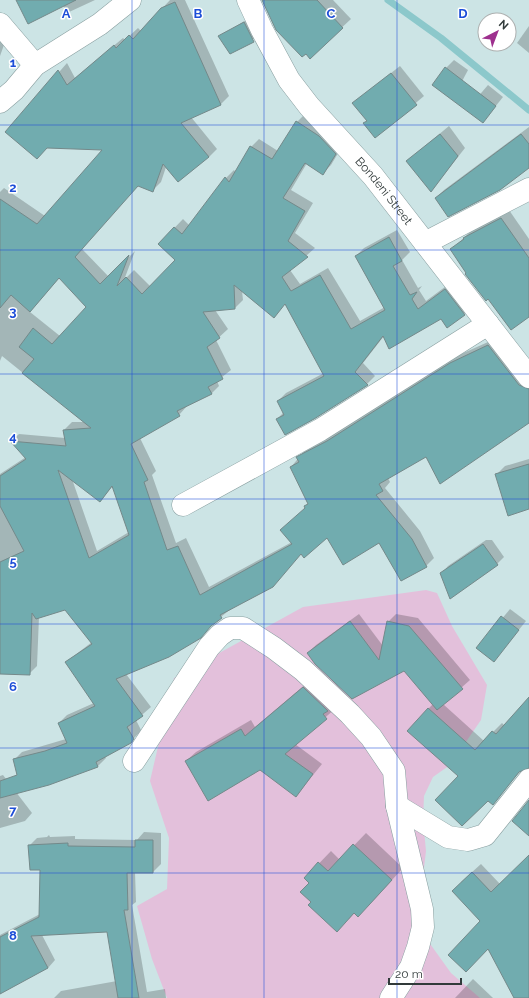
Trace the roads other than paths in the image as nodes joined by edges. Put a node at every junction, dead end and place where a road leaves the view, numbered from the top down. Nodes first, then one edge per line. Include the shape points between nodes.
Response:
1 (130, 0) edge
2 (248, 0) edge
3 (0, 24) edge
4 (35, 65) junction
5 (0, 102) edge
6 (529, 189) edge
7 (425, 243) junction
8 (488, 324) junction
9 (529, 377) edge
10 (183, 504) dead end
11 (134, 761) dead end
12 (529, 780) edge
13 (397, 806) junction
14 (391, 998) edge

1 - 4 street via 100,24
2 - 7 street, Bondeni Street via 289,80 309,106 373,176
3 - 4 street
4 - 5 street
6 - 7 street
7 - 8 street, Bondeni Street
8 - 9 street, Bondeni Street
8 - 10 street via 320,430
11 - 13 street via 209,647 230,628 243,628 303,670 371,736 394,771
12 - 13 street via 485,836 468,840 448,837
13 - 14 street via 422,909 423,927 411,967

